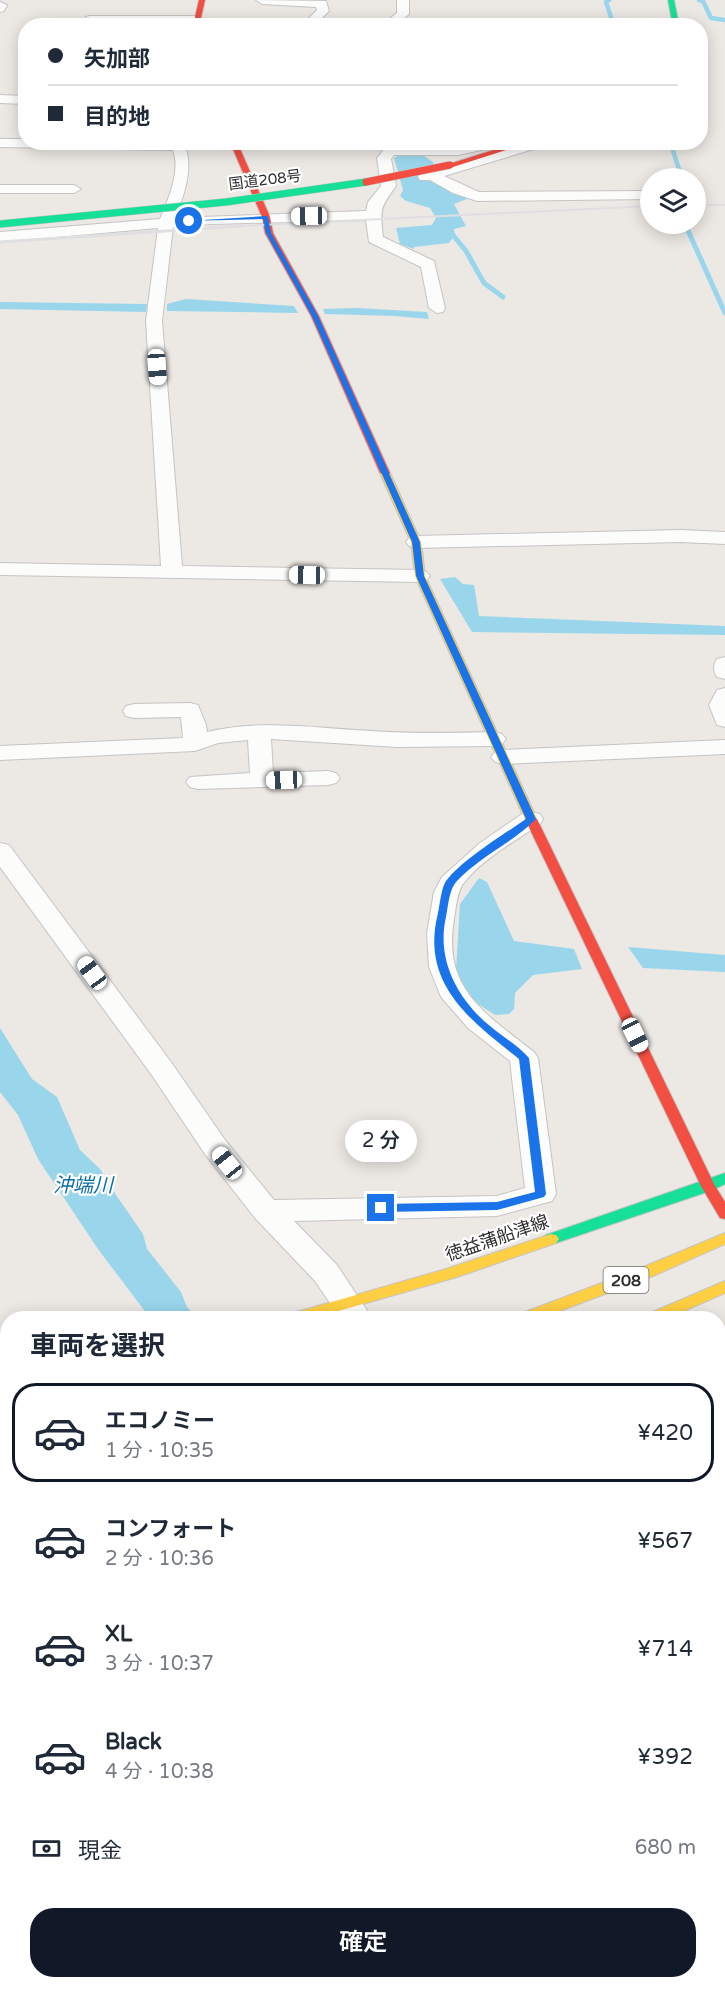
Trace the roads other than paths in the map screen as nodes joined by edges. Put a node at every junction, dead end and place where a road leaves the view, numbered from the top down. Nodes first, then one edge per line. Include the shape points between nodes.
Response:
1 (202, 0) edge
2 (262, 0) edge
3 (404, 0) edge
4 (672, 1) edge
5 (197, 18) edge
6 (315, 18) edge
7 (397, 18) edge
8 (675, 18) edge
9 (0, 99) edge
10 (18, 100) edge
11 (0, 143) edge
12 (18, 143) edge
13 (180, 150) edge
14 (236, 150) edge
15 (388, 150) edge
16 (430, 150) edge
17 (465, 150) edge
18 (492, 150) edge
19 (504, 150) edge
20 (441, 171) junction
21 (393, 185) junction
22 (0, 189) edge
23 (74, 189) dead end
24 (640, 195) edge
25 (373, 215) junction
26 (266, 217) junction
27 (166, 222) junction
28 (0, 224) edge
29 (0, 237) edge
30 (437, 308) dead end
31 (725, 538) edge
32 (416, 542) junction
33 (0, 569) edge
34 (172, 573) junction
35 (420, 576) junction
36 (725, 664) edge
37 (725, 672) edge
38 (725, 695) edge
39 (134, 711) dead end
40 (725, 720) edge
41 (259, 734) junction
42 (195, 744) junction
43 (725, 747) edge
44 (498, 748) junction
45 (0, 753) edge
46 (328, 778) dead end
47 (261, 780) junction
48 (198, 782) dead end
49 (531, 819) junction
50 (0, 850) edge
51 (725, 1178) edge
52 (708, 1186) junction
53 (266, 1211) junction
54 (725, 1214) edge
55 (725, 1238) edge
56 (725, 1287) edge
57 (344, 1310) edge
58 (544, 1311) edge
59 (670, 1311) edge

1 - 5 main road
2 - 6 street via 322,4 323,11
3 - 7 street via 403,14
4 - 8 main road
9 - 10 street
11 - 12 street
13 - 27 street via 183,158 179,189
14 - 26 main road
15 - 21 street via 385,173
16 - 17 street
18 - 20 street
19 - 20 main road, 国道208号
20 - 21 street
20 - 24 street via 458,190 480,197
20 - 28 main road, 国道208号, bridge via 282,195
21 - 25 street via 376,202
22 - 23 street
25 - 26 street
25 - 30 street via 375,239 428,264
26 - 27 street
26 - 32 main road via 269,233 315,316
27 - 29 street
27 - 34 street via 154,321
31 - 32 street
32 - 35 main road
33 - 34 street
34 - 35 street
35 - 44 main road
36 - 37 street
38 - 40 street via 720,705
39 - 42 street via 190,710
41 - 42 street via 208,736
41 - 44 street via 294,733
41 - 47 street
42 - 45 street
43 - 44 street
44 - 49 main road
46 - 47 street
47 - 48 street
49 - 52 main road
49 - 53 street via 480,856 450,884 440,923 440,951 456,997 524,1058 541,1194 497,1206
50 - 53 street via 214,1147
51 - 52 main road, 徳益蒲船津線
52 - 54 main road
52 - 57 main road, 徳益蒲船津線
53 - 57 street via 326,1273
55 - 58 main road, 208
56 - 59 main road

